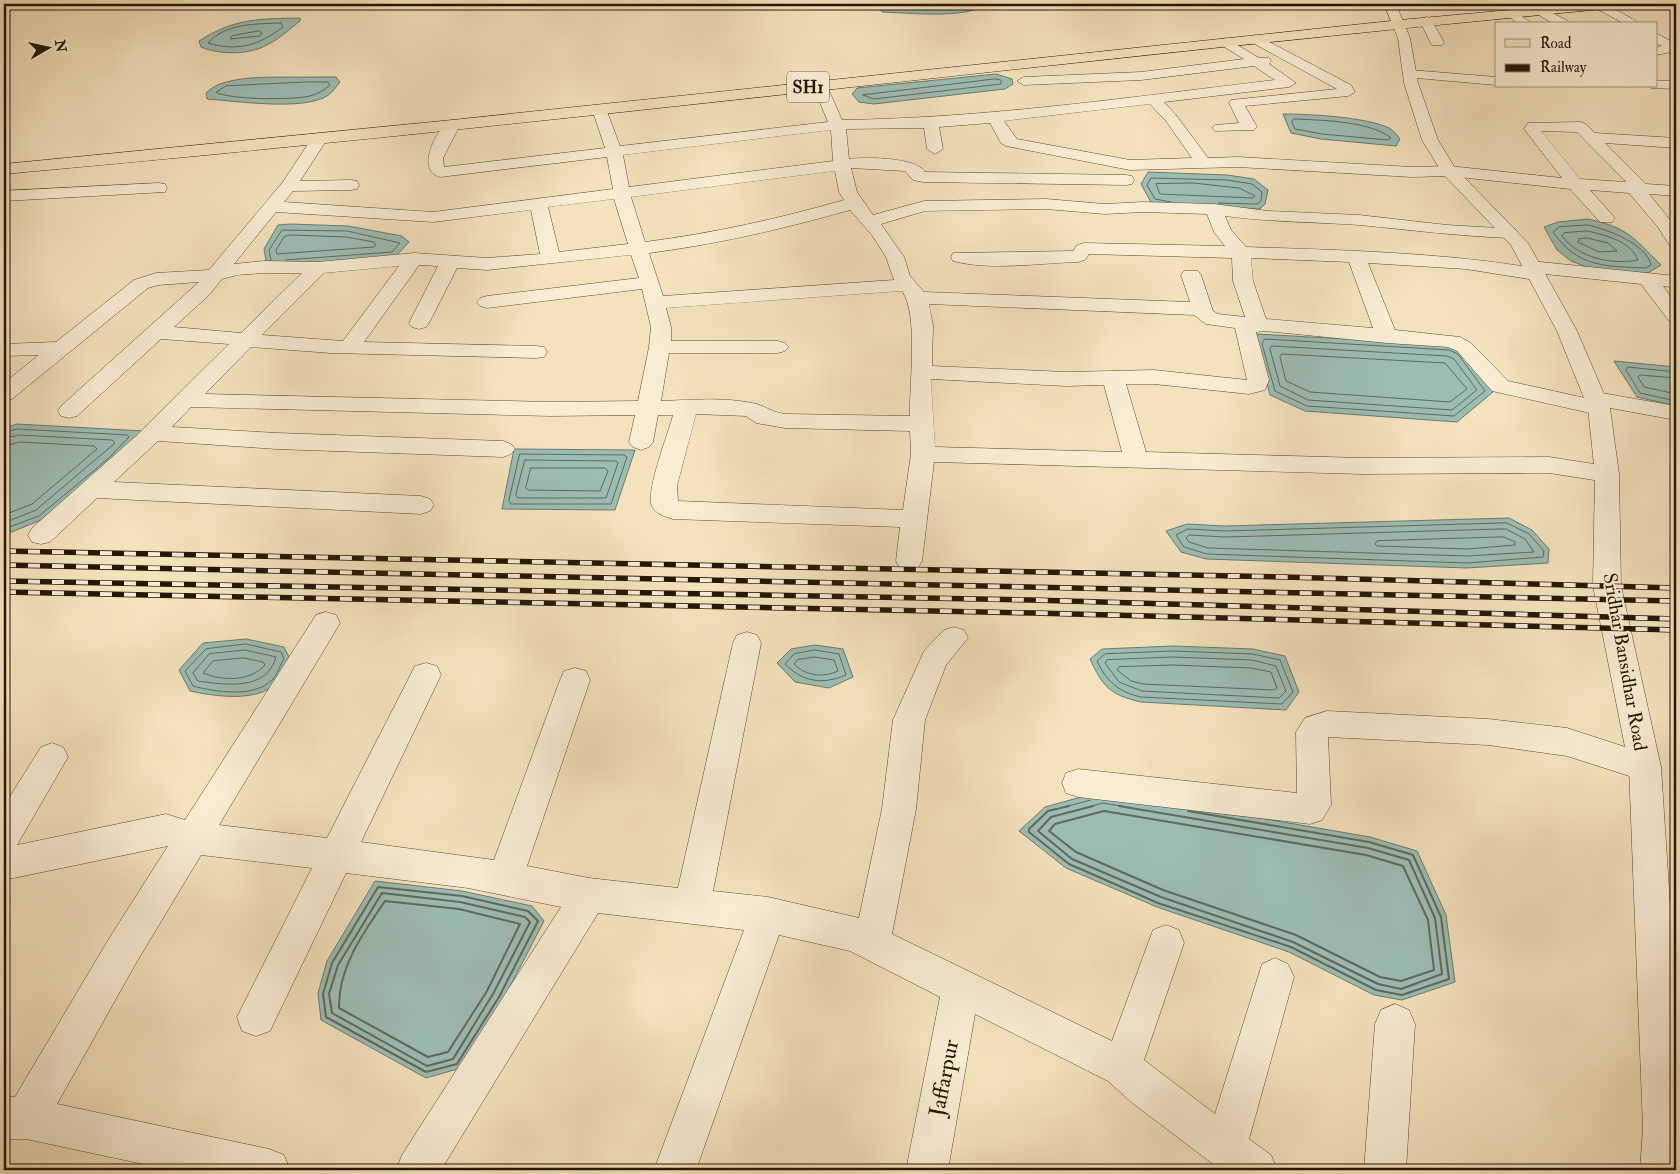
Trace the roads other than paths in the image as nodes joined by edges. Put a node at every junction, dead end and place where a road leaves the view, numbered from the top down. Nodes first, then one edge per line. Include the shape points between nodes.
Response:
1 (1390, 4) edge
2 (1606, 4) edge
3 (1672, 4) edge
4 (1676, 7) edge
5 (1541, 10) junction
6 (1511, 13) junction
7 (1426, 21) junction
8 (1524, 22) edge
9 (1561, 22) edge
10 (1632, 22) edge
11 (1400, 24) junction
12 (1658, 38) edge
13 (1256, 39) junction
14 (1226, 42) junction
15 (1437, 42) dead end
16 (1658, 51) edge
17 (1114, 54) junction
18 (1291, 58) junction
19 (1257, 62) junction
20 (1410, 74) junction
21 (1140, 76) junction
22 (1024, 81) dead end
23 (1495, 81) edge
24 (1658, 85) edge
25 (1676, 85) edge
26 (820, 86) junction
27 (1171, 98) junction
28 (1154, 100) junction
29 (599, 109) junction
30 (994, 118) junction
31 (931, 123) junction
32 (452, 125) junction
33 (837, 125) junction
34 (1220, 128) dead end
35 (1591, 136) junction
36 (320, 138) junction
37 (1676, 143) edge
38 (935, 149) dead end
39 (614, 151) junction
40 (1203, 163) junction
41 (842, 166) junction
42 (6, 171) edge
43 (1448, 171) junction
44 (1128, 172) junction
45 (1576, 184) junction
46 (351, 185) dead end
47 (288, 186) junction
48 (159, 188) dead end
49 (1637, 188) junction
50 (1676, 191) edge
51 (621, 194) junction
52 (4, 196) edge
53 (854, 203) junction
54 (539, 204) junction
55 (271, 206) junction
56 (1143, 207) junction
57 (1105, 209) junction
58 (1214, 209) junction
59 (1606, 218) dead end
60 (870, 222) junction
61 (1671, 225) edge
62 (1509, 233) junction
63 (1676, 242) edge
64 (637, 248) junction
65 (1120, 248) junction
66 (1242, 254) junction
67 (1356, 256) junction
68 (960, 257) dead end
69 (414, 259) junction
70 (551, 259) junction
71 (451, 260) junction
72 (318, 268) junction
73 (992, 271) junction
74 (1533, 271) junction
75 (215, 275) junction
76 (1191, 275) dead end
77 (1648, 280) junction
78 (650, 282) junction
79 (1676, 282) edge
80 (913, 291) junction
81 (1000, 300) junction
82 (487, 302) dead end
83 (655, 303) junction
84 (1203, 309) junction
85 (1676, 317) edge
86 (419, 323) dead end
87 (1252, 325) junction
88 (158, 333) junction
89 (1387, 337) junction
90 (243, 341) junction
91 (349, 347) junction
92 (778, 347) dead end
93 (59, 348) junction
94 (660, 348) junction
95 (4, 350) edge
96 (536, 352) dead end
97 (921, 372) junction
98 (1113, 376) junction
99 (4, 394) edge
100 (186, 400) junction
101 (1598, 404) junction
102 (648, 407) junction
103 (687, 407) junction
104 (69, 411) dead end
105 (1676, 412) edge
106 (923, 424) junction
107 (151, 433) junction
108 (641, 442) dead end
109 (503, 449) dead end
110 (923, 454) junction
111 (1136, 460) junction
112 (1607, 474) junction
113 (92, 489) junction
114 (421, 506) dead end
115 (915, 519) junction
116 (41, 536) dead end
117 (909, 561) dead end
118 (326, 623) dead end
119 (954, 638) dead end
120 (747, 642) dead end
121 (426, 675) dead end
122 (575, 680) dead end
123 (52, 757) dead end
124 (1645, 768) junction
125 (1078, 783) dead end
126 (4, 836) edge
127 (193, 838) junction
128 (337, 856) junction
129 (4, 864) edge
130 (505, 879) junction
131 (589, 895) junction
132 (692, 907) junction
133 (768, 915) junction
134 (1166, 943) dead end
135 (872, 944) junction
136 (1275, 977) dead end
137 (961, 986) junction
138 (256, 1017) dead end
139 (1395, 1024) dead end
140 (1122, 1067) junction
141 (15, 1118) edge
142 (1226, 1146) junction
143 (269, 1170) edge
144 (417, 1170) edge
145 (675, 1170) edge
146 (927, 1170) edge
147 (1256, 1170) edge
148 (1385, 1170) edge
149 (1661, 1170) edge

1 - 11 street, Sridhar Bansidhar Road
2 - 5 main road, SH1
2 - 10 street
3 - 4 street
5 - 6 main road, SH1
5 - 9 street
6 - 7 main road, SH1
6 - 8 street
7 - 11 main road, SH1
7 - 15 street
11 - 13 main road, SH1
11 - 20 street, Sridhar Bansidhar Road
12 - 16 street via 1674,48
13 - 14 main road, SH1
13 - 18 street
14 - 17 main road, SH1
14 - 19 street
17 - 21 street
17 - 26 main road, SH1
18 - 19 street
18 - 34 street via 1348,92 1236,103 1249,127
19 - 21 street
19 - 27 street via 1289,83
20 - 23 street
20 - 43 street, Sridhar Bansidhar Road via 1430,140
21 - 22 street
21 - 27 street
24 - 25 street
26 - 29 main road, SH1
26 - 33 street
27 - 28 street
28 - 30 street
28 - 40 street
29 - 32 main road, SH1
29 - 39 street
30 - 31 street
30 - 44 street via 1012,143 1088,151
31 - 33 street
31 - 38 street
32 - 36 main road, SH1
32 - 39 street via 435,158 440,172
33 - 39 street
33 - 41 street
35 - 37 street
35 - 45 street via 1581,127 1538,125 1532,129
35 - 49 street
36 - 42 main road, SH1
36 - 47 street
39 - 51 street
40 - 43 street
40 - 44 street
41 - 44 street via 855,163 908,166 923,177
41 - 51 street
41 - 53 street
43 - 45 street
43 - 62 street, Sridhar Bansidhar Road
44 - 56 street
45 - 49 street
45 - 59 street
46 - 47 street
47 - 55 street
48 - 52 street
49 - 50 street
49 - 61 street
51 - 54 street
51 - 64 street
53 - 60 street
53 - 64 street via 751,231
54 - 55 street via 433,217
54 - 70 street
55 - 75 street
56 - 57 street
56 - 58 street
57 - 60 street via 1046,204 924,206
57 - 65 street via 1108,229
58 - 62 street via 1268,216
58 - 66 street via 1223,232
60 - 80 street via 895,258 900,277
61 - 63 street
62 - 74 street, Sridhar Bansidhar Road via 1519,243
64 - 70 street
64 - 78 street
65 - 66 street
65 - 73 street via 1084,249 1078,256
66 - 67 street
66 - 87 street via 1240,264
67 - 74 street
67 - 89 street
68 - 73 street
69 - 71 street
69 - 72 street
69 - 91 street
70 - 71 street via 487,264
71 - 86 street
72 - 75 street via 236,269
72 - 90 street
73 - 81 street
74 - 77 street
74 - 101 street, Sridhar Bansidhar Road via 1566,331
75 - 88 street
75 - 93 street via 156,279 141,284
76 - 84 street
77 - 79 street
77 - 85 street
78 - 82 street
78 - 83 street
80 - 81 street
80 - 83 street
80 - 97 street via 923,326
81 - 84 street
83 - 94 street via 661,327
84 - 87 street via 1204,314 1213,320
87 - 89 street
87 - 98 street via 1257,385
88 - 90 street via 202,333
88 - 104 street
89 - 101 street via 1453,341 1464,347 1500,386
90 - 91 street
90 - 100 street
91 - 96 street
92 - 94 street
93 - 95 street
93 - 99 street
94 - 102 street
97 - 98 street via 1066,379
97 - 106 street
98 - 111 street
100 - 102 street via 551,409
100 - 107 street
101 - 105 street
101 - 112 street, Sridhar Bansidhar Road
102 - 103 street
102 - 108 street
103 - 106 street via 752,410 764,418 785,421
103 - 115 street via 665,486 664,504 673,510
106 - 110 street
107 - 109 street
107 - 113 street
110 - 111 street
110 - 115 street
111 - 112 street via 1363,466 1549,465
112 - 124 street, Sridhar Bansidhar Road via 1607,586
113 - 114 street
113 - 116 street
115 - 117 street
118 - 127 street
119 - 135 street via 934,659 909,720 899,809
120 - 132 street
121 - 128 street
122 - 130 street
123 - 126 street
124 - 125 street via 1567,742 1488,732 1327,724 1316,727 1312,732 1314,805 1310,809
124 - 149 street, Sridhar Bansidhar Road via 1664,1128
127 - 128 street
127 - 129 street via 166,830
127 - 141 street
128 - 130 street
128 - 138 street
130 - 131 street
131 - 132 street
131 - 144 street
132 - 133 street
133 - 135 street via 854,934
133 - 145 street
134 - 140 street
135 - 137 street
136 - 142 street
137 - 140 street
137 - 146 street, Jaffarpur
139 - 148 street
140 - 142 street via 1145,1088
141 - 143 street
142 - 147 street

